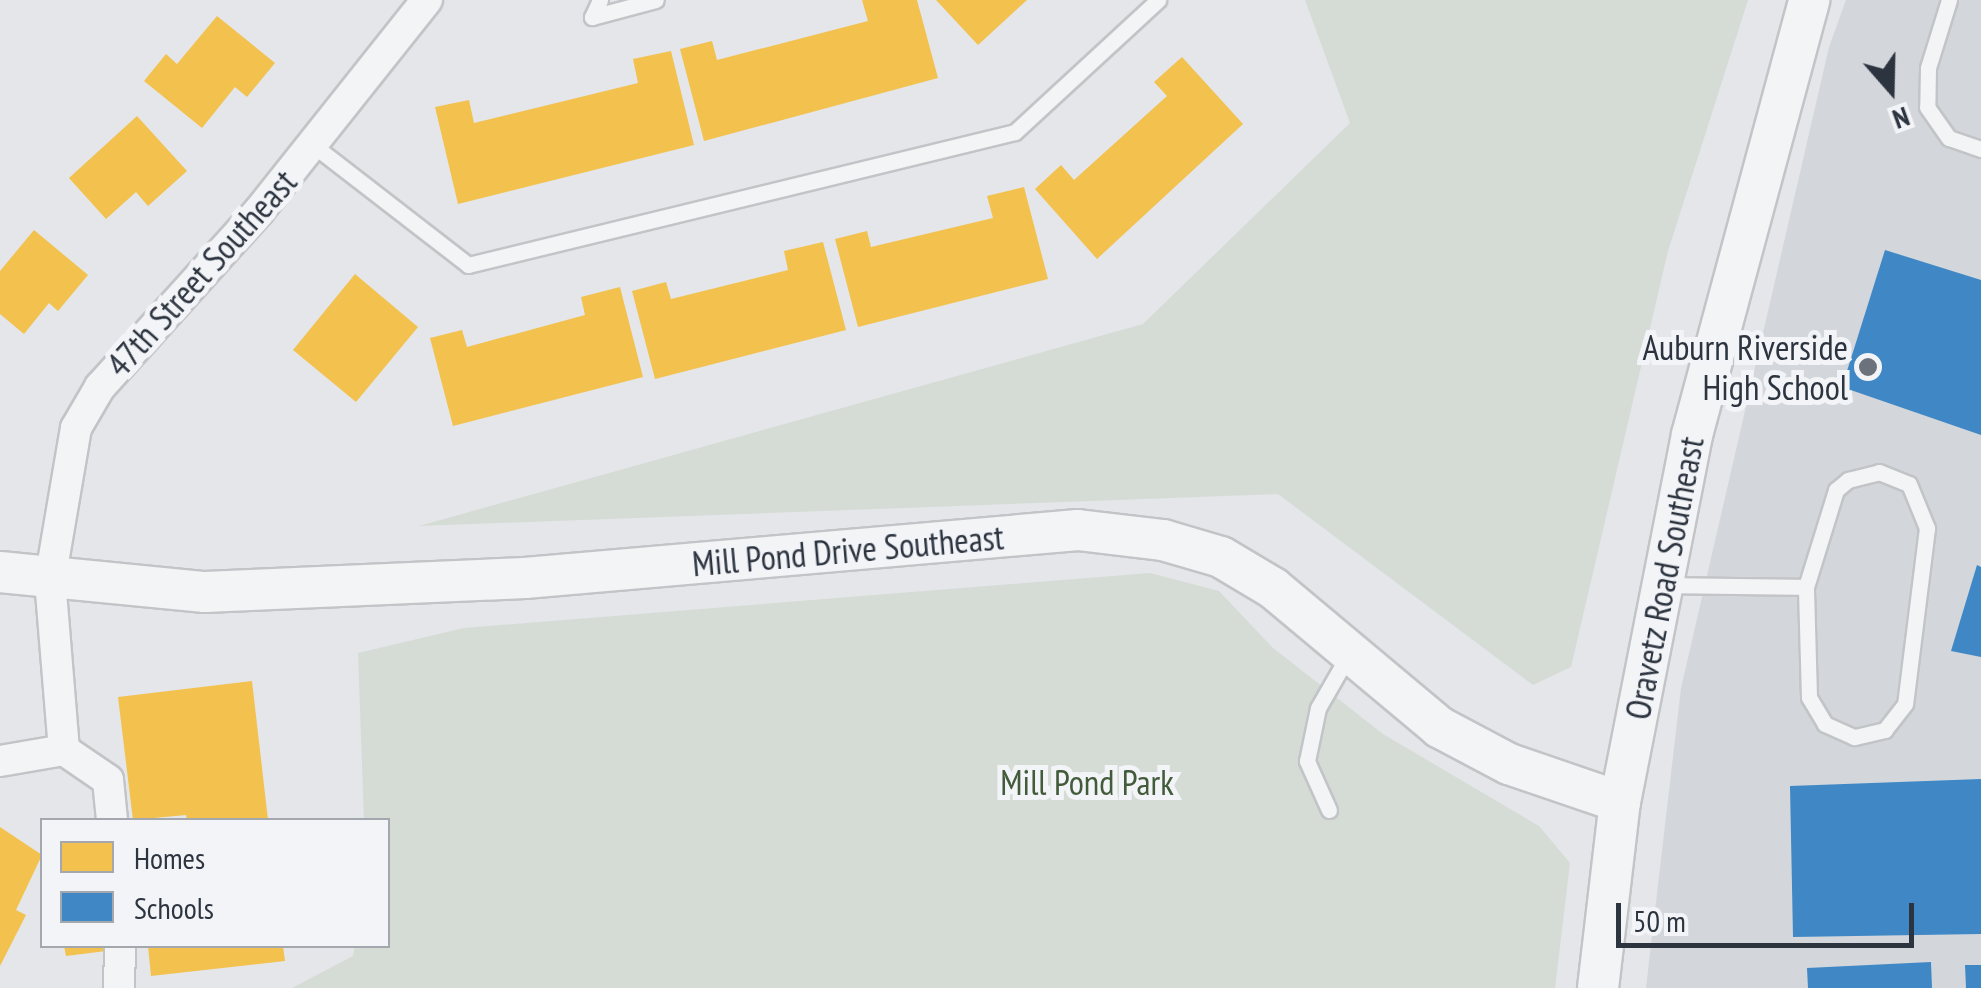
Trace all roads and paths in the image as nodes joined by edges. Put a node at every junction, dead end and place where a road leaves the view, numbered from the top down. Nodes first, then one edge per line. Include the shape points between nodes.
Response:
1 (427, 0) edge
2 (600, 0) edge
3 (656, 0) edge
4 (1158, 0) edge
5 (1809, 0) edge
6 (1949, 0) edge
7 (313, 145) junction
8 (1981, 149) edge
9 (0, 572) edge
10 (50, 580) junction
11 (1662, 585) junction
12 (1806, 587) junction
13 (1348, 654) junction
14 (64, 750) junction
15 (0, 760) edge
16 (1620, 802) junction
17 (1330, 810) dead end
18 (112, 818) edge
19 (120, 948) edge
20 (119, 988) edge
21 (1598, 988) edge

1 - 7 street, 47th Street Southeast
2 - 3 lane via 592,16
4 - 7 lane via 1015,132 468,266
5 - 11 street, Oravetz Road Southeast via 1692,436
6 - 8 lane via 1928,68 1927,107 1949,138
7 - 10 street, 47th Street Southeast via 100,386 66,464
9 - 10 street, Mill Pond Drive Southeast
10 - 13 street, Mill Pond Drive Southeast via 205,592 486,580 1078,530 1162,540 1222,557 1273,588
10 - 14 street, 47th Street Southeast
11 - 12 lane
11 - 16 street, Oravetz Road Southeast
12 - 12 lane via 1815,712 1838,733 1870,736 1885,730 1905,704 1926,528 1909,484 1880,472 1836,490
13 - 16 street, Mill Pond Drive Southeast via 1439,727 1509,764
13 - 17 lane via 1318,708 1307,761
14 - 15 street
14 - 18 street via 108,780
16 - 21 street, Oravetz Road Southeast
19 - 20 street

